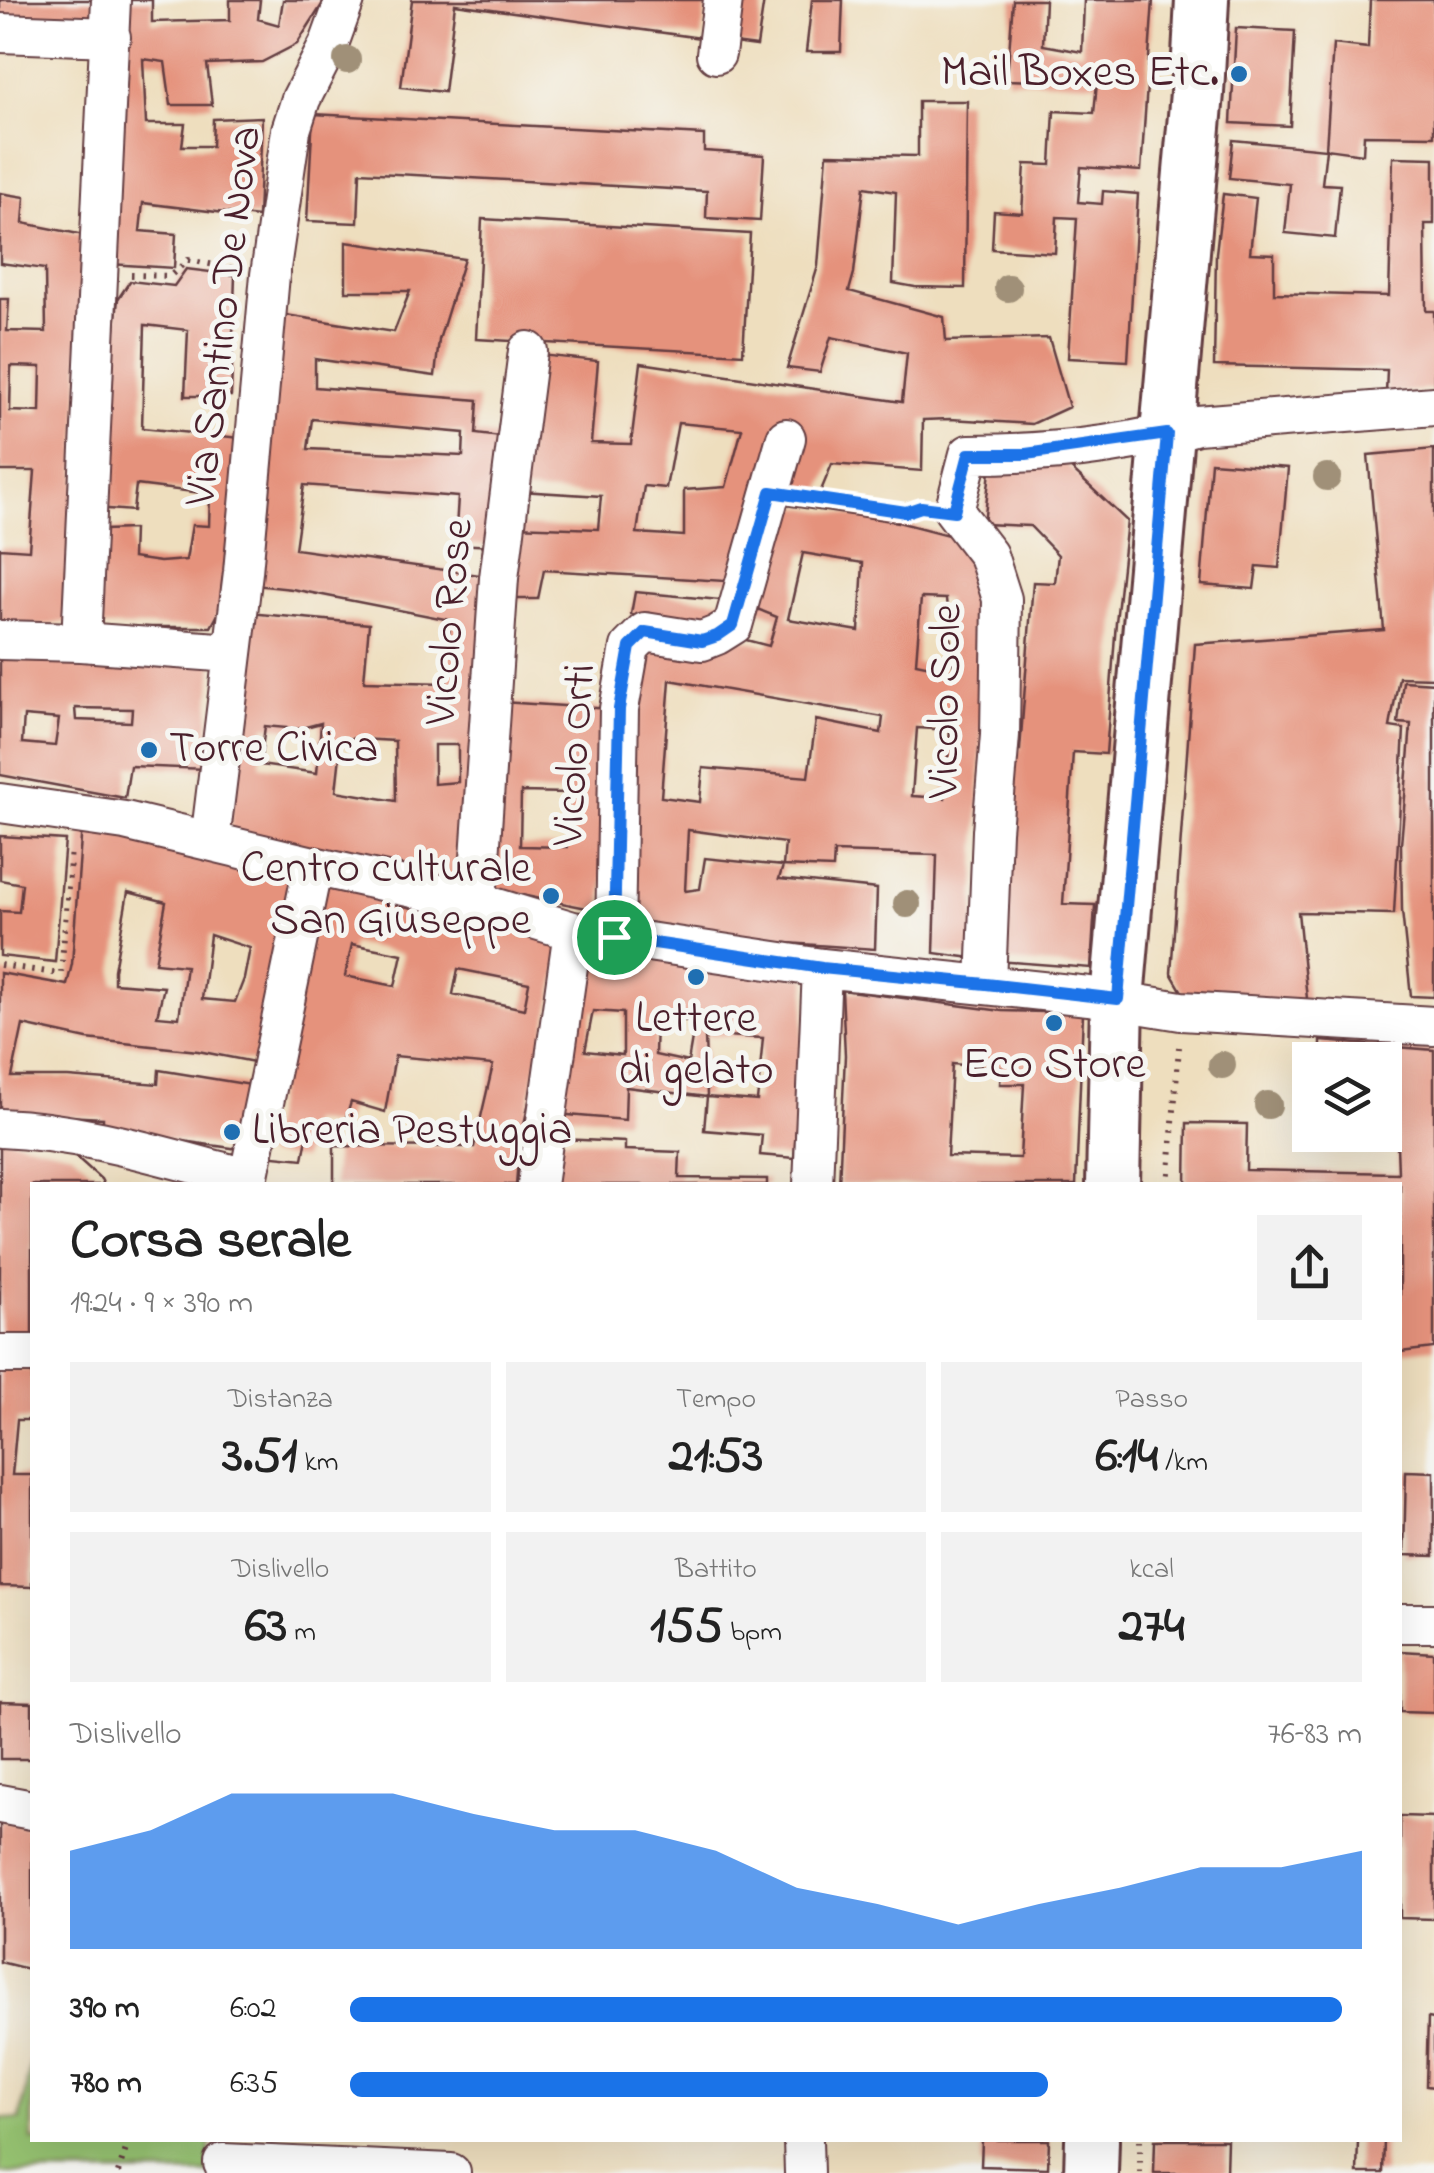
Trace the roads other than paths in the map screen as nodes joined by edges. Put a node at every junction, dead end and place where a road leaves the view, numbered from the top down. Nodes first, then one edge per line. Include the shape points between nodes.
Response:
1 (345, 0) edge
2 (723, 0) edge
3 (1202, 0) edge
4 (110, 18) edge
5 (0, 32) edge
6 (716, 54) dead end
7 (528, 351) dead end
8 (1434, 406) edge
9 (1167, 434) junction
10 (786, 438) dead end
11 (0, 640) edge
12 (81, 642) junction
13 (232, 653) junction
14 (0, 802) edge
15 (210, 841) junction
16 (313, 866) junction
17 (477, 902) junction
18 (573, 931) junction
19 (614, 937) junction
20 (822, 968) junction
21 (986, 984) junction
22 (1118, 999) junction
23 (1434, 1026) edge
24 (0, 1128) edge
25 (248, 1182) edge
26 (536, 1182) edge
27 (814, 1182) edge
28 (1113, 1182) edge
29 (0, 1354) edge
30 (30, 1354) edge
31 (1402, 1623) edge
32 (1434, 1624) edge
33 (0, 1804) edge
34 (30, 1810) edge
35 (804, 2142) edge
36 (1092, 2142) edge
37 (223, 2159) edge
38 (451, 2173) edge
39 (804, 2173) edge
40 (1091, 2173) edge

1 - 13 street, Via Santino De Nova via 291,130
2 - 6 street
3 - 9 main road
4 - 5 street
4 - 12 street
7 - 17 street, Vicolo Rose via 499,578
8 - 9 street via 1196,424
9 - 21 street, Vicolo Sole via 1026,454 969,454 954,511 988,554 1002,600
9 - 22 main road
10 - 19 street, Vicolo Orti via 733,625 702,641 645,632 630,647 619,709
11 - 12 street
12 - 13 street
13 - 15 street, Via Santino De Nova
14 - 15 street
15 - 16 street
16 - 17 street
16 - 25 street
17 - 18 street
18 - 19 street
18 - 26 street
19 - 20 street
20 - 21 street
20 - 27 street
21 - 22 street
22 - 23 street via 1181,1011
22 - 28 main road
24 - 25 street via 100,1140
29 - 30 street
31 - 32 street
33 - 34 street
35 - 39 street
36 - 40 main road
37 - 38 street

